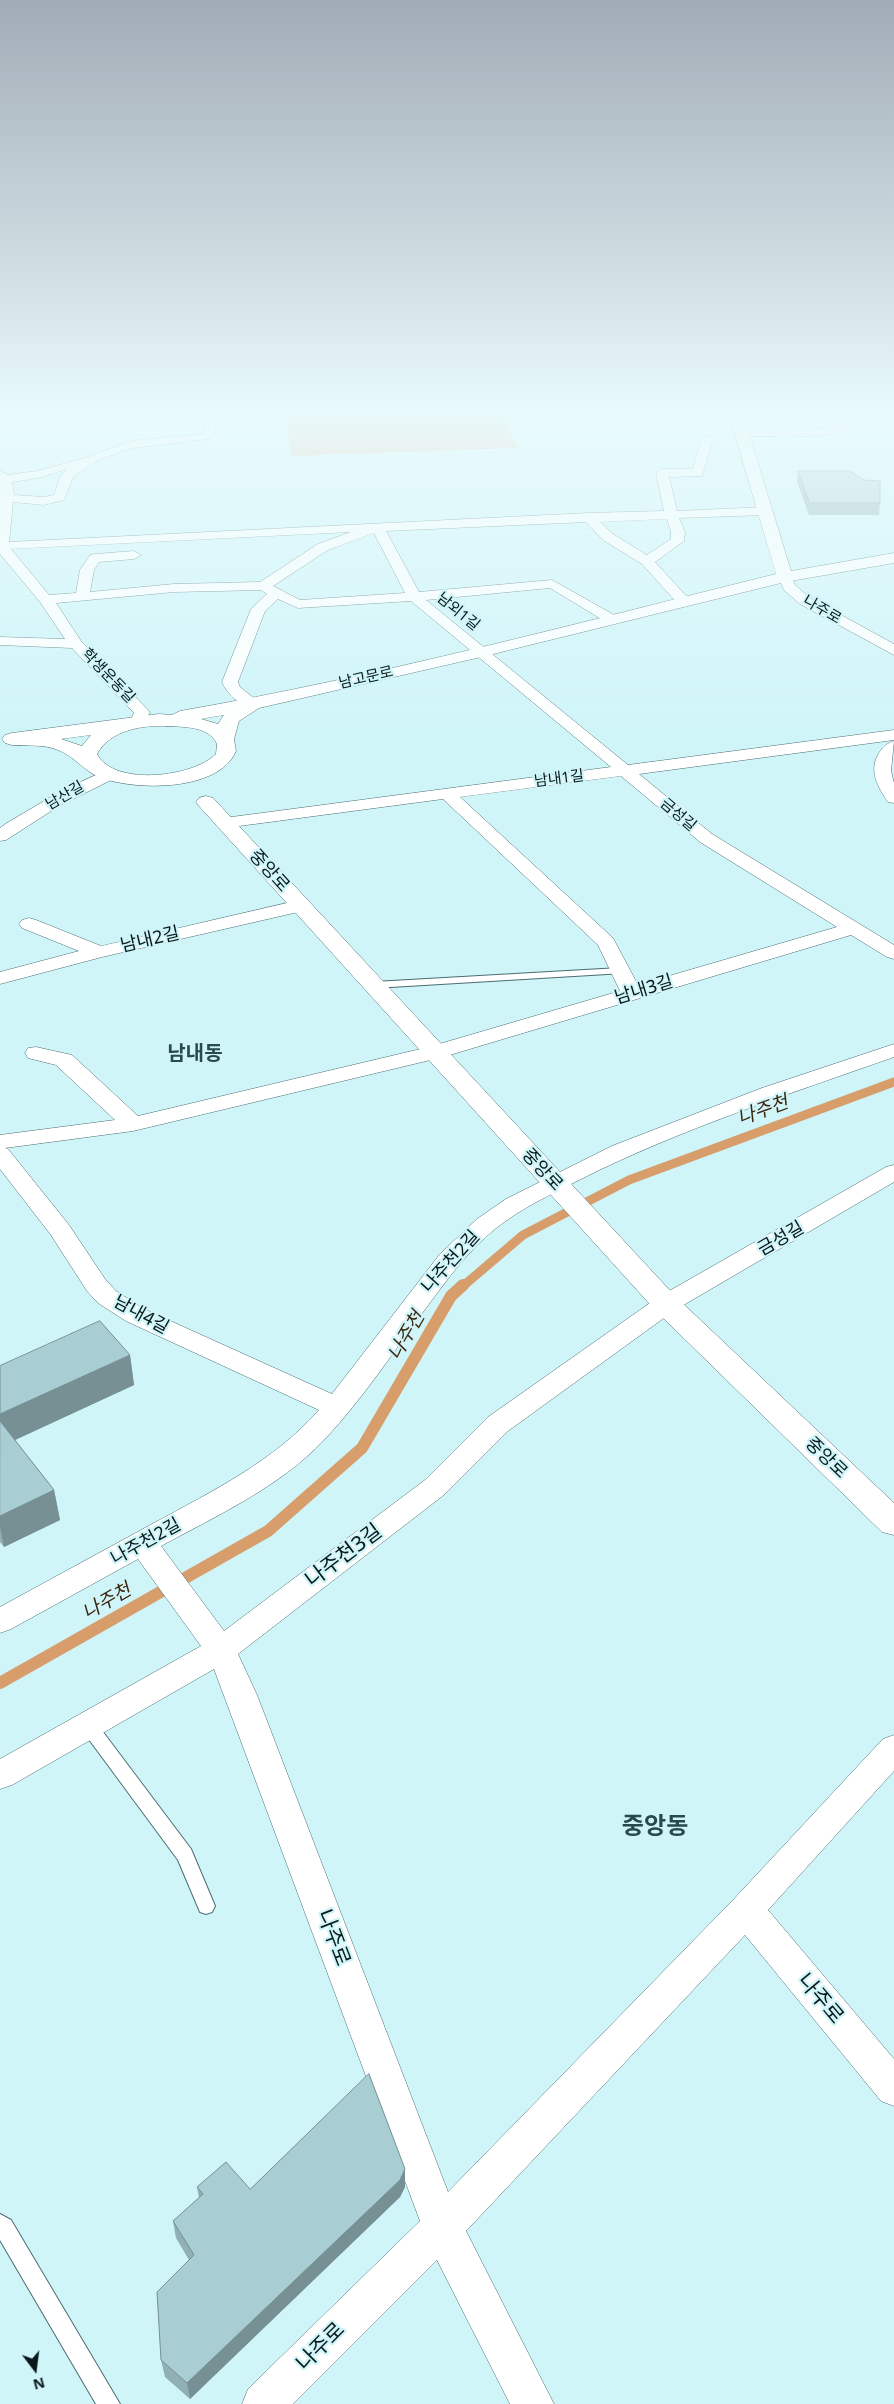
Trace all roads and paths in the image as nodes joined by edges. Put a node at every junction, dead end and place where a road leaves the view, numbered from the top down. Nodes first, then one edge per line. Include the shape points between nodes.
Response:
1 (3, 523) edge
2 (458, 523) edge
3 (594, 523) edge
4 (675, 523) edge
5 (770, 523) edge
6 (378, 527) junction
7 (362, 531) junction
8 (1, 546) edge
9 (239, 548) dead end
10 (148, 554) dead end
11 (894, 558) edge
12 (647, 561) junction
13 (786, 577) junction
14 (263, 586) junction
15 (276, 593) junction
16 (82, 597) junction
17 (414, 597) junction
18 (46, 600) junction
19 (684, 602) junction
20 (611, 620) junction
21 (0, 641) edge
22 (76, 644) junction
23 (894, 650) edge
24 (481, 652) junction
25 (253, 704) junction
26 (159, 720) junction
27 (133, 724) junction
28 (894, 735) edge
29 (6, 739) edge
30 (894, 746) edge
31 (225, 747) junction
32 (92, 764) junction
33 (624, 770) junction
34 (109, 774) junction
35 (146, 780) junction
36 (447, 794) junction
37 (894, 798) edge
38 (206, 802) junction
39 (21, 821) junction
40 (0, 823) edge
41 (224, 823) junction
42 (0, 836) edge
43 (300, 906) junction
44 (29, 924) dead end
45 (853, 928) junction
46 (98, 952) junction
47 (894, 953) edge
48 (620, 971) junction
49 (0, 978) edge
50 (374, 985) junction
51 (632, 994) junction
52 (894, 1050) edge
53 (435, 1052) junction
54 (36, 1053) dead end
55 (133, 1124) junction
56 (0, 1142) edge
57 (0, 1154) edge
58 (894, 1172) edge
59 (558, 1187) junction
60 (666, 1304) junction
61 (337, 1407) junction
62 (894, 1524) edge
63 (143, 1544) junction
64 (0, 1621) edge
65 (221, 1650) junction
66 (88, 1725) junction
67 (894, 1749) edge
68 (0, 1775) edge
69 (206, 1906) dead end
70 (746, 1910) junction
71 (894, 2088) edge
72 (0, 2224) edge
73 (442, 2228) junction
74 (109, 2404) edge
75 (263, 2404) edge
76 (533, 2404) edge

1 - 8 street
2 - 6 street
3 - 12 street via 608,537
4 - 12 street via 677,541
5 - 13 street, 나주로
6 - 7 street
6 - 8 street
6 - 17 street, 남외1길
7 - 9 street
7 - 14 street via 323,547
8 - 18 street
10 - 16 street via 95,558 87,570
11 - 13 street, 남고문로
12 - 19 street
13 - 19 street, 남고문로
13 - 23 street, 나주로 via 789,587 805,601
14 - 15 street, 남외1길
14 - 16 street via 174,588
15 - 17 street, 남외1길 via 298,604
15 - 25 street via 258,609 230,682 233,689
16 - 18 street
17 - 20 street, 남외1길 via 552,584
17 - 24 street, 남외1길
18 - 22 street
19 - 20 street, 남고문로
20 - 24 street, 남고문로
21 - 22 street, 학생운동길
22 - 27 street, 학생운동길 via 142,712
24 - 25 street, 남고문로
24 - 33 street, 금성길
25 - 26 street
25 - 31 street via 232,716 226,727
26 - 27 street
26 - 31 street via 200,724 215,730
27 - 29 street
27 - 32 street via 102,735 91,744 87,754
28 - 33 street, 남내1길
29 - 32 street via 66,744
30 - 37 street via 885,754 881,772
31 - 35 street via 212,766 194,774
31 - 38 street via 211,773
32 - 34 street
33 - 36 street, 남내1길
33 - 45 street, 금성길 via 706,838
34 - 35 street
34 - 39 street, 남산길
35 - 38 street via 177,788
36 - 41 street, 남내1길
36 - 48 street via 606,942
38 - 41 street, 중앙로
39 - 40 street, 남산길
39 - 42 street, 남산길
41 - 43 street, 중앙로
43 - 46 street, 남내2길
43 - 50 street, 중앙로
44 - 46 street
45 - 47 street, 금성길
45 - 51 street, 남내3길
46 - 49 street, 남내2길
48 - 50 lane, 남내3길
48 - 51 street
50 - 53 street, 중앙로
51 - 53 street, 남내3길
52 - 59 street, 나주천2길 via 770,1093 620,1151
53 - 55 street
53 - 59 street, 중앙로
54 - 55 street via 64,1060
55 - 56 street
57 - 61 street, 남내4길 via 60,1230 84,1270 108,1297 135,1315
58 - 60 street, 금성길
59 - 60 street, 중앙로
59 - 61 street, 나주천2길 via 514,1204 486,1224 449,1260
60 - 62 street, 중앙로
60 - 65 street, 나주천3길 via 498,1424 435,1487
61 - 63 street, 나주천2길 via 313,1435 279,1463 241,1489
63 - 64 street, 나주천2길
63 - 65 street, 나주로
65 - 66 street, 나주천3길
65 - 73 street, 나주로 via 241,1695
66 - 68 street, 나주천3길
66 - 69 lane via 185,1855
67 - 70 street, 나주로
70 - 71 street, 나주로
70 - 73 street, 나주로
72 - 74 lane
73 - 75 street, 나주로
73 - 76 street, 나주로

